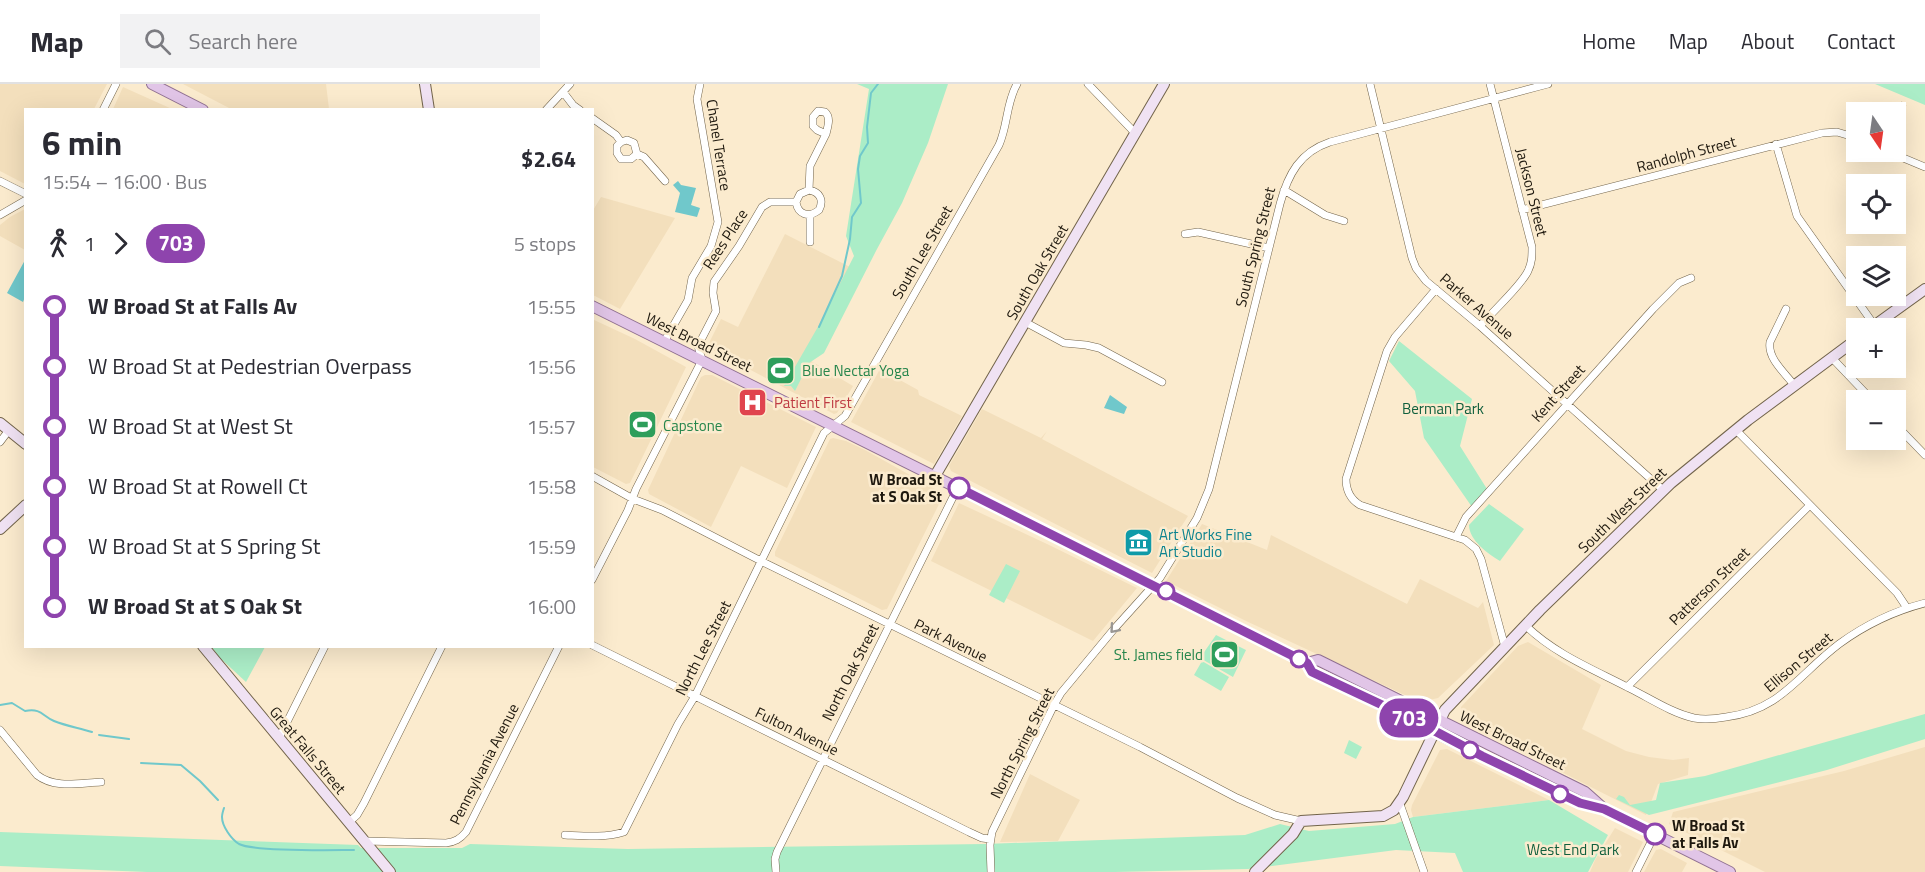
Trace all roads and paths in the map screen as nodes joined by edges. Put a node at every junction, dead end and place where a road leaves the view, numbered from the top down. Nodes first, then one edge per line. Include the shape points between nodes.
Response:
1 (116, 84) edge
2 (152, 84) edge
3 (425, 84) edge
4 (700, 84) edge
5 (1017, 84) edge
6 (1088, 84) edge
7 (1164, 84) edge
8 (1370, 84) edge
9 (1490, 84) edge
10 (1548, 84) edge
11 (567, 87) edge
12 (1494, 98) junction
13 (104, 108) edge
14 (199, 108) edge
15 (429, 108) edge
16 (548, 108) edge
17 (577, 108) edge
18 (594, 119) edge
19 (1381, 128) junction
20 (826, 134) dead end
21 (1136, 134) junction
22 (1846, 135) edge
23 (621, 142) junction
24 (1776, 144) junction
25 (637, 154) junction
26 (1906, 159) edge
27 (1925, 167) edge
28 (0, 181) edge
29 (665, 182) dead end
30 (809, 190) junction
31 (1284, 190) junction
32 (24, 193) edge
33 (24, 201) edge
34 (796, 202) junction
35 (1522, 210) junction
36 (0, 215) edge
37 (810, 215) junction
38 (1344, 221) dead end
39 (1185, 234) dead end
40 (810, 242) dead end
41 (1269, 248) junction
42 (1691, 278) dead end
43 (1925, 289) edge
44 (1436, 290) junction
45 (594, 307) edge
46 (1786, 309) dead end
47 (1867, 318) edge
48 (1885, 318) edge
49 (1025, 322) junction
50 (1480, 326) junction
51 (664, 342) junction
52 (1846, 347) edge
53 (1832, 358) junction
54 (702, 360) junction
55 (1162, 382) dead end
56 (1794, 385) junction
57 (1862, 390) edge
58 (1567, 404) junction
59 (833, 425) junction
60 (4, 427) edge
61 (1736, 430) junction
62 (1906, 435) edge
63 (0, 442) edge
64 (24, 442) edge
65 (1925, 455) edge
66 (935, 476) junction
67 (594, 477) edge
68 (958, 487) junction
69 (1663, 490) junction
70 (633, 499) junction
71 (1810, 505) junction
72 (24, 507) edge
73 (0, 529) edge
74 (1456, 537) junction
75 (761, 561) junction
76 (594, 576) edge
77 (1153, 585) junction
78 (1925, 603) edge
79 (1907, 608) junction
80 (890, 624) junction
81 (1526, 626) junction
82 (594, 646) edge
83 (1505, 647) junction
84 (205, 648) edge
85 (324, 648) edge
86 (441, 648) edge
87 (558, 648) edge
88 (1307, 663) junction
89 (1627, 687) junction
90 (695, 696) junction
91 (1054, 705) junction
92 (1440, 721) junction
93 (0, 730) edge
94 (1434, 731) junction
95 (279, 738) junction
96 (822, 759) junction
97 (101, 782) dead end
98 (1400, 804) junction
99 (1604, 809) junction
100 (1301, 821) junction
101 (349, 822) junction
102 (1655, 834) junction
103 (565, 835) dead end
104 (990, 839) junction
105 (365, 841) junction
106 (1262, 869) edge
107 (390, 872) edge
108 (776, 872) edge
109 (991, 872) edge
110 (1424, 872) edge
111 (1636, 872) edge
112 (1730, 872) edge

1 - 13 street
2 - 14 main road
3 - 15 main road
4 - 51 street, Chanel Terrace via 697,99 718,222 711,246 692,278 688,300
5 - 59 street, South Lee Street via 1007,107 999,145 844,416
6 - 21 street
7 - 21 main road, South Oak Street
8 - 19 street, Parker Avenue
9 - 12 street, Jackson Street
10 - 12 street, South Spring Street
11 - 16 street
11 - 17 street
12 - 19 street, South Spring Street
12 - 35 street, Jackson Street
18 - 23 street
19 - 31 street, South Spring Street via 1313,150 1296,165
19 - 44 street, Parker Avenue via 1412,258
20 - 30 street via 810,166
21 - 49 main road, South Oak Street
22 - 24 street, Randolph Street via 1828,132
23 - 25 street via 634,143
23 - 25 street via 617,146 621,159
24 - 35 street, Randolph Street
24 - 47 street via 1797,216
25 - 29 street
26 - 27 street
28 - 32 street
30 - 34 street via 800,194
30 - 37 street via 819,194 822,202 819,210
31 - 38 street via 1318,211
31 - 41 street, South Spring Street
33 - 36 street
34 - 37 street via 801,212
34 - 54 street, Rees Place via 770,202 762,207 714,282 716,311 698,346
35 - 50 street, Jackson Street via 1532,247 1531,264
37 - 40 street
39 - 41 street via 1198,232
41 - 77 street, South Spring Street via 1209,489 1197,518
42 - 58 street, Kent Street via 1678,283
43 - 48 main road
44 - 50 street, Parker Avenue
44 - 74 street via 1384,356 1346,479 1347,492 1360,505
45 - 51 main road, West Broad Street
46 - 56 street via 1769,347
49 - 55 street via 1064,343 1098,348
49 - 66 main road, South Oak Street
50 - 58 street, Parker Avenue
51 - 54 main road, West Broad Street
52 - 53 main road, South West Street
53 - 56 main road, South West Street
53 - 57 street
54 - 59 main road, West Broad Street
54 - 70 street
56 - 61 main road, South West Street
58 - 69 street, Parker Avenue
58 - 74 street, Kent Street via 1466,517
59 - 66 main road, West Broad Street
59 - 75 street, North Lee Street via 824,433
60 - 63 street
60 - 64 main road
61 - 69 main road, South West Street
61 - 71 street
62 - 65 street
66 - 68 main road, West Broad Street
67 - 70 street, Park Avenue
68 - 77 main road, West Broad Street
68 - 80 street, North Oak Street
69 - 81 main road, South West Street
70 - 75 street, Park Avenue
70 - 76 street
71 - 79 street via 1897,593
71 - 89 street, Patterson Street
72 - 73 main road
74 - 83 street via 1471,544 1480,555
75 - 80 street, Park Avenue
75 - 90 street, North Lee Street
77 - 88 main road, West Broad Street
77 -> 91 street, North Spring Street
78 - 79 street, Ellison Street
79 - 89 street, Ellison Street via 1852,635 1780,696 1741,714 1713,719 1691,717
80 - 91 street, Park Avenue
80 - 96 street, North Oak Street
81 - 83 main road, South West Street
81 - 89 street, Ellison Street via 1552,648
82 - 90 street, Fulton Avenue
83 - 92 main road, South West Street via 1445,710
84 - 95 main road, Great Falls Street
85 - 95 street
86 - 101 street via 364,803
87 - 105 street, Pennsylvania Avenue via 462,837 446,843
88 - 92 main road, West Broad Street via 1318,660
88 - 94 main road, West Broad Street via 1312,672
90 - 96 street, Fulton Avenue
90 - 103 street, North Lee Street via 624,832 592,837
91 - 100 street, Park Avenue via 1237,798 1275,815
91 - 104 street, North Spring Street
92 - 94 main road, South West Street
92 - 99 main road, West Broad Street via 1585,792
93 - 97 street via 43,779 57,784
94 - 98 main road, South West Street
94 - 99 main road, West Broad Street via 1580,803
95 - 101 main road, Great Falls Street
96 - 104 street, Fulton Avenue
96 - 108 street, North Oak Street via 777,852
98 - 100 main road via 1383,816
98 - 110 street
99 - 102 main road, West Broad Street
100 - 106 main road
101 - 105 main road, Great Falls Street
102 - 111 street
102 - 112 main road, West Broad Street
104 - 109 street, North Spring Street
105 - 107 main road, Great Falls Street

